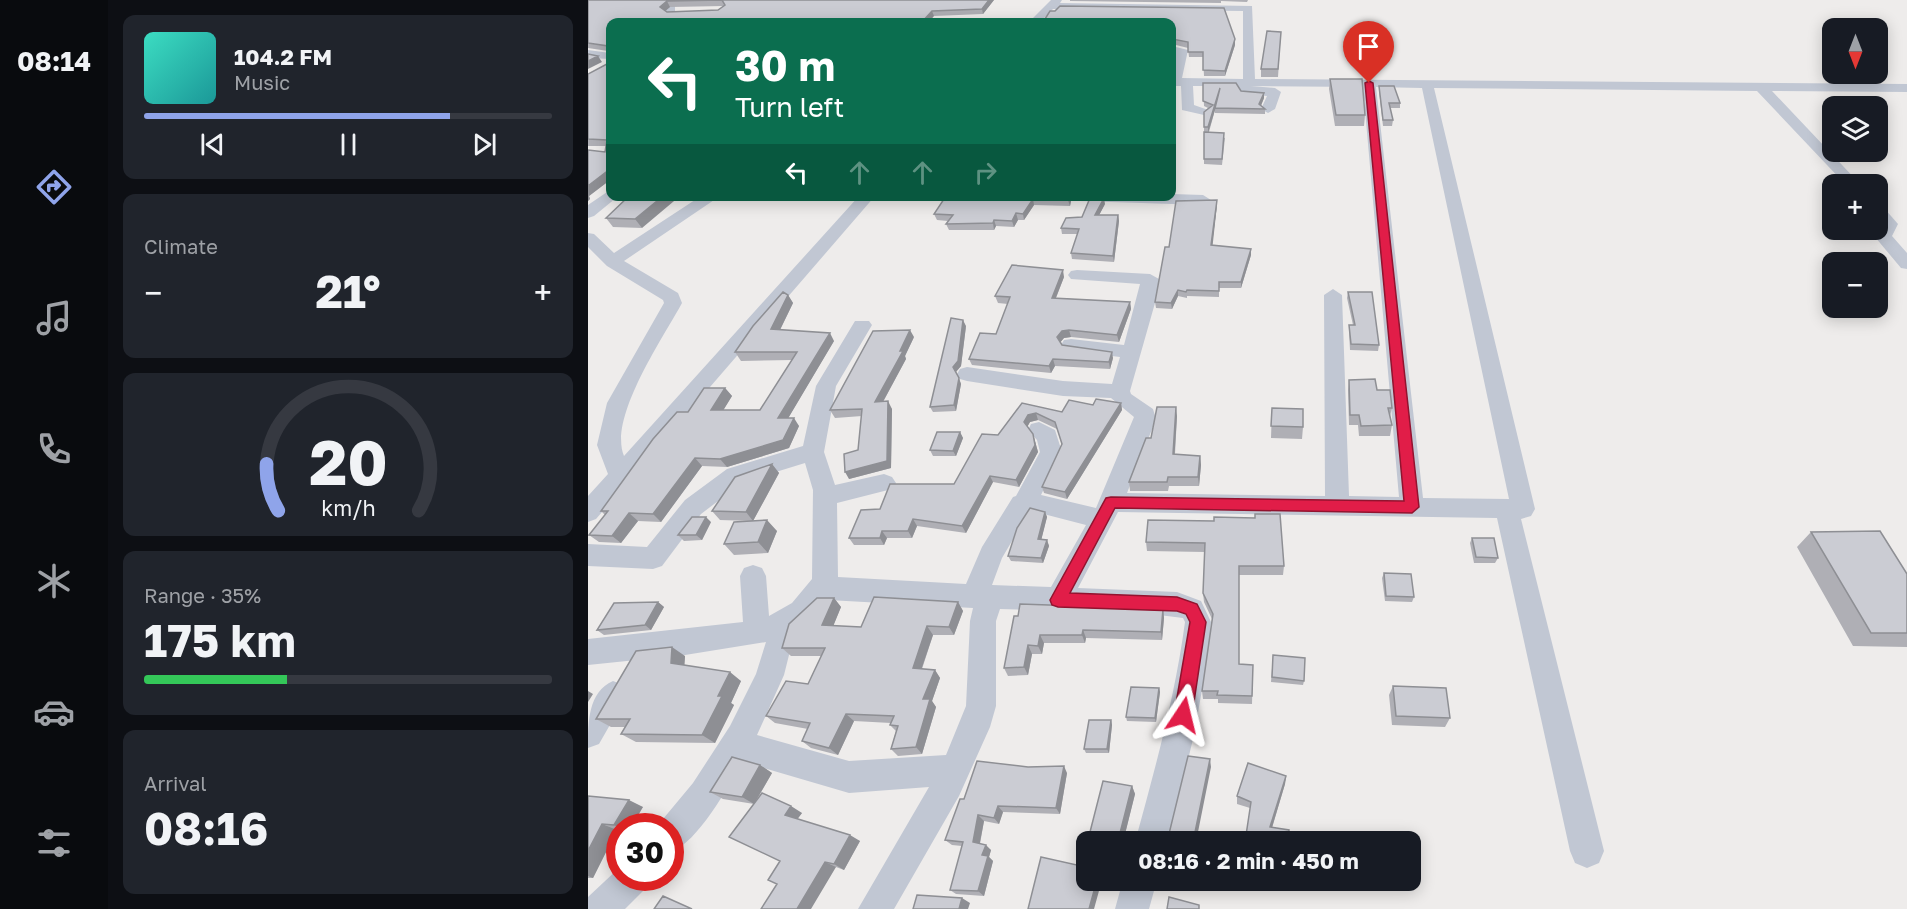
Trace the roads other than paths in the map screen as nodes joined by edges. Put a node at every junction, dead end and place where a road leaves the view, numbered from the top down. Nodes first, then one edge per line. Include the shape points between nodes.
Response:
1 (1127, 2) edge
2 (1054, 3) edge
3 (1038, 18) edge
4 (1117, 18) edge
5 (1176, 49) edge
6 (588, 54) edge
7 (606, 56) edge
8 (1178, 82) edge
9 (1249, 82) junction
10 (1369, 83) junction
11 (1427, 83) junction
12 (1761, 87) junction
13 (1907, 88) edge
14 (1268, 109) dead end
15 (1204, 111) edge
16 (1844, 174) edge
17 (606, 198) edge
18 (1176, 199) edge
19 (1203, 200) edge
20 (705, 201) edge
21 (863, 201) edge
22 (588, 213) edge
23 (588, 238) edge
24 (1885, 240) edge
25 (613, 262) junction
26 (1907, 264) edge
27 (1077, 275) dead end
28 (1333, 295) dead end
29 (862, 325) dead end
30 (1071, 345) edge
31 (1131, 352) junction
32 (967, 374) dead end
33 (1120, 390) junction
34 (1040, 430) dead end
35 (813, 452) junction
36 (620, 475) junction
37 (884, 483) dead end
38 (825, 496) junction
39 (1025, 502) junction
40 (1337, 506) junction
41 (1412, 507) junction
42 (1507, 508) junction
43 (1107, 511) junction
44 (588, 512) edge
45 (588, 555) edge
46 (753, 576) dead end
47 (822, 588) junction
48 (982, 597) junction
49 (1058, 600) junction
50 (770, 628) junction
51 (639, 649) junction
52 (588, 652) edge
53 (588, 733) edge
54 (734, 744) junction
55 (955, 770) junction
56 (684, 819) edge
57 (1153, 831) edge
58 (1587, 851) dead end
59 (619, 891) edge
60 (1137, 891) edge
61 (600, 909) edge
62 (874, 909) edge
63 (1132, 909) edge

1 - 2 street
1 - 4 street
1 - 9 street via 1248,8
2 - 3 street
5 - 8 street via 1182,50
6 - 7 street
8 - 9 street
8 - 15 street via 1187,107
9 - 10 street
9 - 14 street via 1244,86 1246,91 1276,94
10 - 11 street
10 - 41 street
11 - 12 street
11 - 42 street via 1523,509
12 - 13 street
12 - 16 street
17 - 22 street
18 - 19 street
20 - 25 street
21 - 36 street
23 - 25 street
24 - 26 street
25 - 36 street via 672,297 673,303 618,403 608,445
27 - 31 street via 1150,279
28 - 40 street
29 - 35 street via 826,386
30 - 31 street
31 - 33 street
32 - 33 street via 1068,390
33 - 43 street via 1121,398 1145,414 1145,419
34 - 39 street via 1047,436 1051,452
35 - 38 street
35 - 45 street via 735,475 693,507 653,558
36 - 44 street
37 - 38 street
38 - 47 street
39 - 43 street
39 - 48 street via 991,555
40 - 41 street
40 - 43 street
41 - 42 street
42 - 58 street
43 - 49 street
46 - 50 street
47 - 48 street
47 - 50 street via 812,601
48 - 49 street
48 - 55 street via 981,706
49 - 57 street via 1177,604 1192,609 1198,622 1179,735
50 - 51 street
50 - 54 street via 778,657
51 - 52 street
51 - 53 street
54 - 55 street via 849,777
54 - 56 street
55 - 62 street via 922,833
59 - 61 street
60 - 63 street

